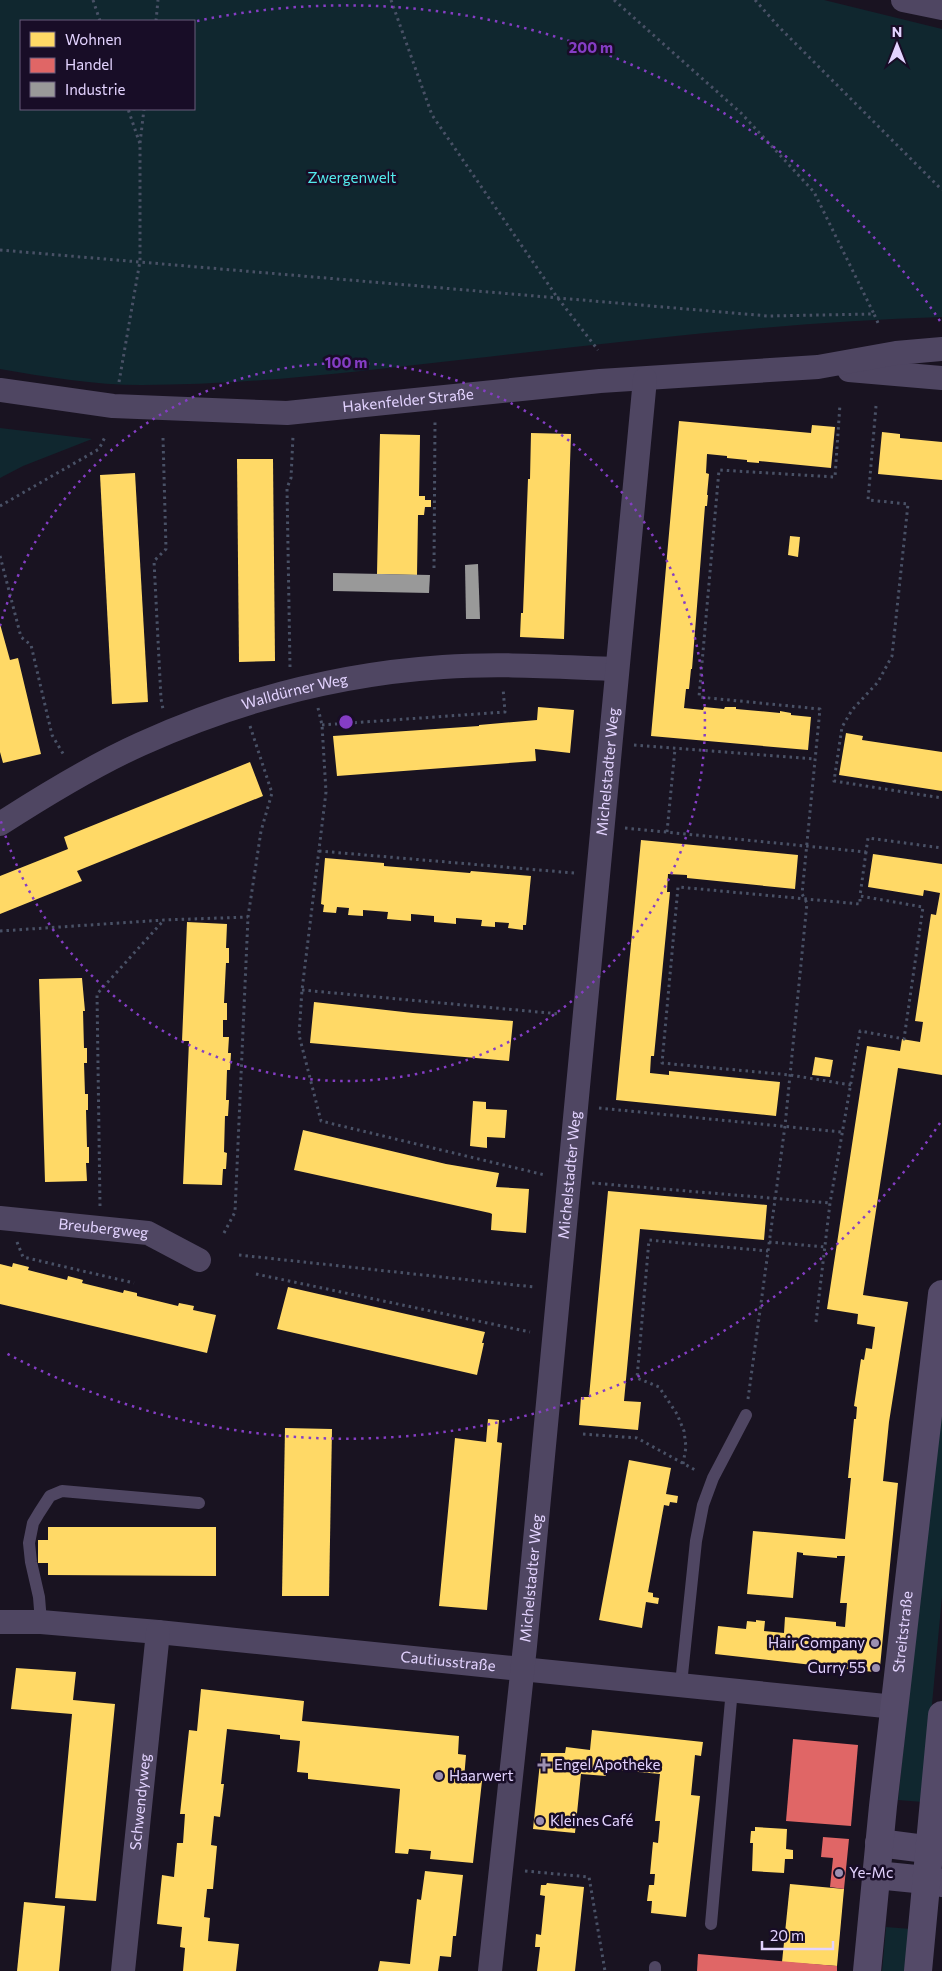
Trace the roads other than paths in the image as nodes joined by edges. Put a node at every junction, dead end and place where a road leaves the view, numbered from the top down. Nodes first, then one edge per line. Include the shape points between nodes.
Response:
1 (902, 0) edge
2 (942, 8) edge
3 (942, 349) edge
4 (818, 367) junction
5 (942, 378) edge
6 (645, 380) junction
7 (0, 390) edge
8 (617, 669) junction
9 (0, 824) edge
10 (0, 1218) edge
11 (199, 1260) dead end
12 (942, 1294) edge
13 (746, 1414) road end
14 (199, 1503) dead end
15 (0, 1622) edge
16 (41, 1622) junction
17 (158, 1632) junction
18 (522, 1669) junction
19 (681, 1684) junction
20 (732, 1689) junction
21 (895, 1707) junction
22 (942, 1715) edge
23 (879, 1844) junction
24 (936, 1850) edge
25 (876, 1875) junction
26 (934, 1881) edge
27 (710, 1924) dead end
28 (123, 1971) edge
29 (490, 1971) edge
30 (867, 1971) edge
31 (918, 1971) edge

1 - 2 street
3 - 4 street, Hakenfelder Straße via 896,353
4 - 5 street, Hakenfelder Straße
4 - 6 street, Hakenfelder Straße
6 - 7 street, Hakenfelder Straße via 590,382 287,413 113,406
6 - 8 street, Michelstadter Weg
8 - 9 street, Walldürner Weg via 443,667 353,678 301,689 209,716 140,744 90,769
8 - 18 street, Michelstadter Weg
10 - 11 street, Breubergweg via 148,1233
12 - 21 main road, Streitstraße
13 - 19 lane via 703,1505 696,1541
14 - 16 lane via 62,1491 50,1496 33,1523 29,1543
15 - 16 street, Cautiusstraße
16 - 17 street, Cautiusstraße
17 - 18 street, Cautiusstraße
17 - 28 street, Schwendyweg
18 - 19 street, Cautiusstraße
18 - 29 street, Michelstadter Weg
19 - 20 street, Cautiusstraße
20 - 21 street, Cautiusstraße
20 - 27 lane
21 - 23 main road, Streitstraße
22 - 24 main road
23 - 24 main road
23 - 25 main road, Streitstraße
24 - 26 main road
25 - 26 main road
25 - 30 main road, Streitstraße
26 - 31 main road

